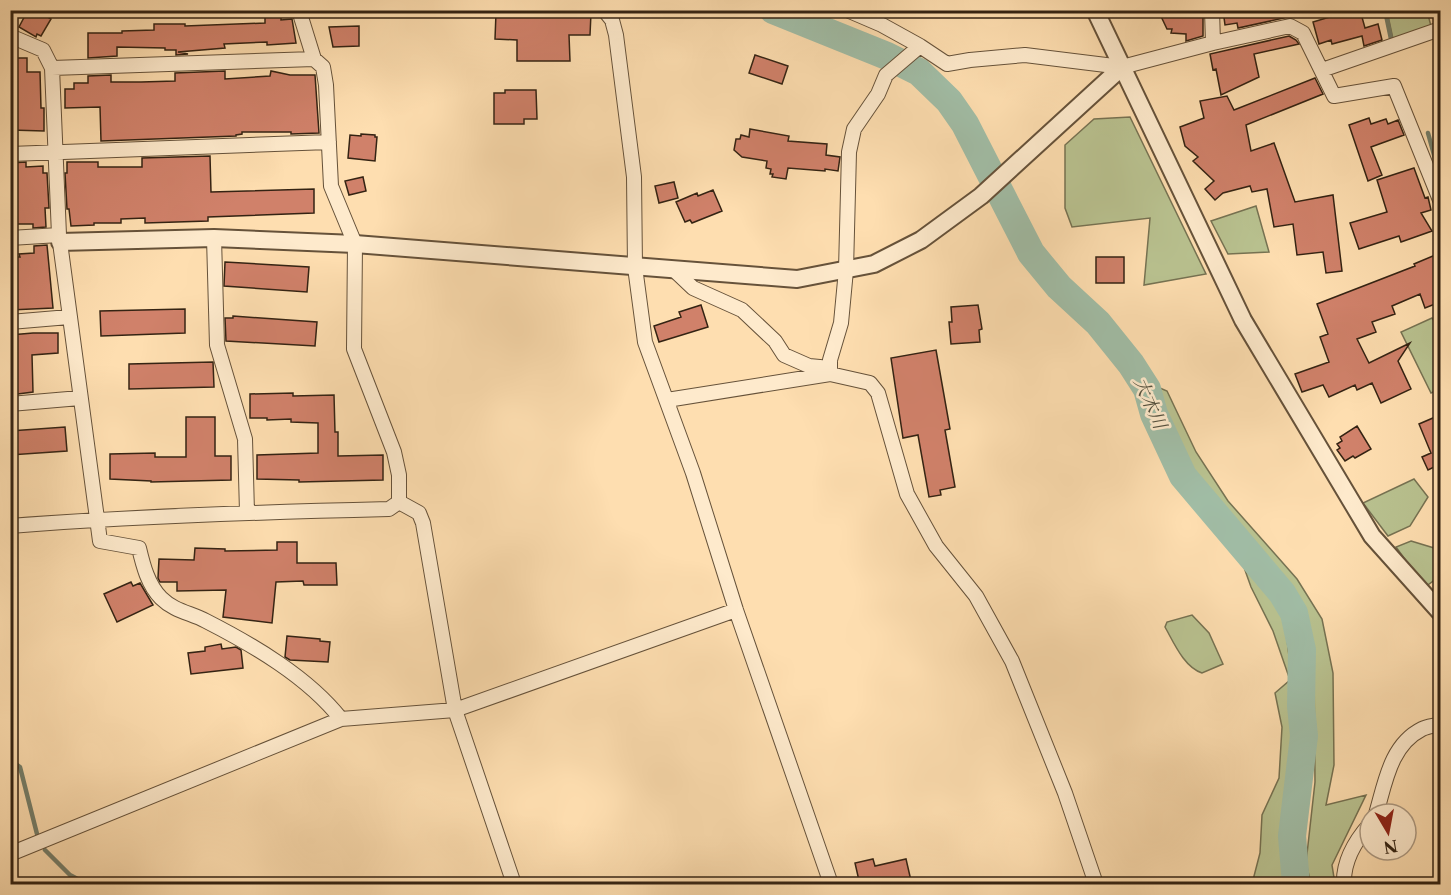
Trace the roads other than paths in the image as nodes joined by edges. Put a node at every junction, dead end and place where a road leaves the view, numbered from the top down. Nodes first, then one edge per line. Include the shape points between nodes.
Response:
1 (303, 10) edge
2 (604, 10) edge
3 (847, 10) edge
4 (1095, 10) edge
5 (1212, 10) edge
6 (1440, 30) edge
7 (10, 36) edge
8 (1214, 43) junction
9 (918, 47) junction
10 (314, 59) junction
11 (1122, 67) junction
12 (52, 68) junction
13 (1322, 70) junction
14 (329, 142) junction
15 (55, 152) junction
16 (10, 154) edge
17 (1440, 200) edge
18 (10, 238) edge
19 (60, 238) junction
20 (214, 238) junction
21 (355, 243) junction
22 (635, 267) junction
23 (674, 270) junction
24 (846, 270) junction
25 (69, 317) junction
26 (10, 322) edge
27 (830, 371) junction
28 (80, 398) junction
29 (668, 400) junction
30 (10, 404) edge
31 (399, 502) junction
32 (247, 512) junction
33 (97, 519) junction
34 (10, 526) edge
35 (736, 610) junction
36 (1440, 612) edge
37 (455, 710) junction
38 (340, 718) junction
39 (1440, 723) edge
40 (1379, 802) edge
41 (1358, 837) edge
42 (10, 854) edge
43 (514, 885) edge
44 (831, 885) edge
45 (1096, 885) edge
46 (1344, 885) edge

1 - 10 street via 301,17
2 - 22 street via 616,35 634,177
3 - 9 street
4 - 11 street
5 - 8 street
6 - 13 street
7 - 12 street via 43,50
8 - 11 street
8 - 13 street via 1290,26 1302,33
9 - 11 street via 947,64 1025,55
9 - 24 street via 886,75 854,129 849,161
10 - 12 street
10 - 14 street via 323,67
11 - 24 street via 981,196 921,240 874,264
11 - 36 street via 1243,320 1372,536
12 - 15 street
13 - 17 street via 1334,96 1394,86
14 - 15 street
14 - 21 street via 331,186
15 - 16 street
15 - 19 street
18 - 19 street
19 - 20 street
19 - 25 street
20 - 21 street
20 - 32 street via 217,345 245,439
21 - 22 street
21 - 31 street via 354,349 394,452
22 - 23 street
22 - 29 street via 645,342
23 - 24 street via 797,279
23 - 27 street via 693,288 742,310 784,355
24 - 27 street via 841,323
25 - 26 street
25 - 28 street
27 - 29 street
27 - 45 street via 870,383 878,393 907,494 936,546 976,596 1012,661 1065,793
28 - 30 street
28 - 33 street
29 - 35 street
31 - 32 street via 388,509
31 - 37 street via 419,513 423,523
32 - 33 street
33 - 34 street
33 - 38 street via 100,541 139,548 145,573 160,597 268,655
35 - 37 street
35 - 44 street
37 - 38 street
37 - 43 street
38 - 42 street
39 - 40 street via 1423,728 1395,756
41 - 46 street via 1343,873

